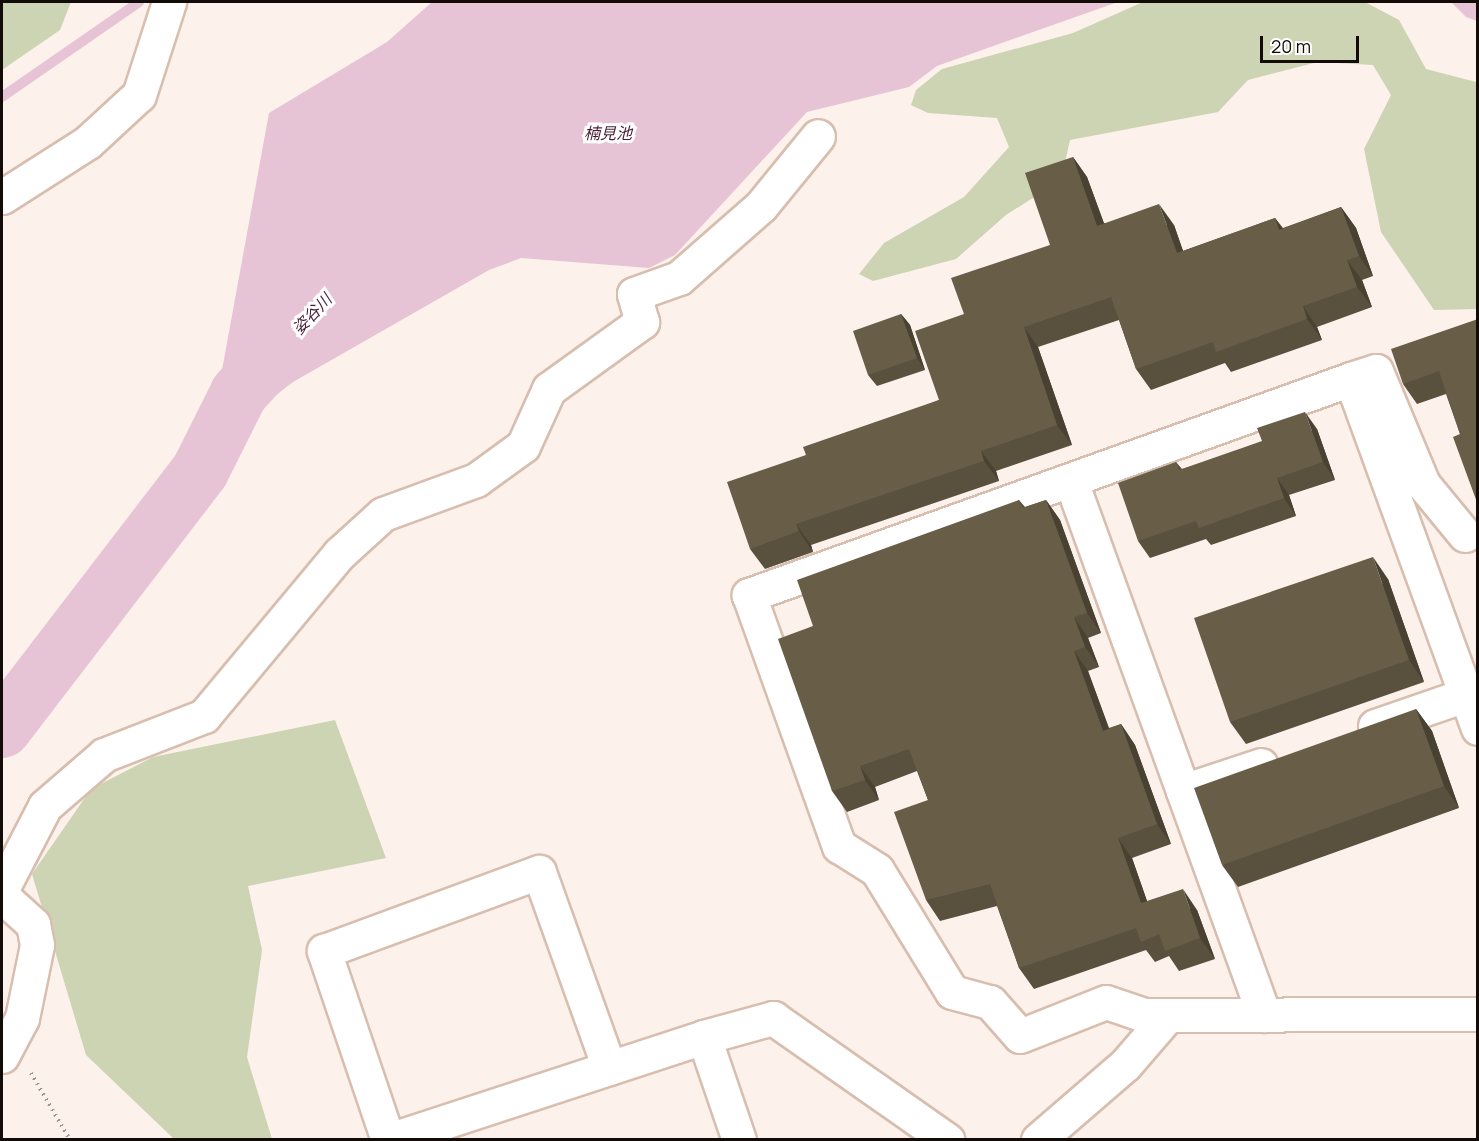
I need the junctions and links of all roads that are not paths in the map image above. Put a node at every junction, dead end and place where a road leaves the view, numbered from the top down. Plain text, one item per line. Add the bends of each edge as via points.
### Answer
1 (169, 2) edge
2 (818, 136) dead end
3 (2, 196) edge
4 (1351, 379) junction
5 (1071, 481) junction
6 (1465, 535) dead end
7 (1465, 695) junction
8 (1478, 728) edge
9 (1341, 737) edge
10 (1296, 753) edge
11 (1183, 791) junction
12 (2, 889) edge
13 (2, 896) edge
14 (1478, 1014) edge
15 (1263, 1015) junction
16 (1156, 1016) junction
17 (704, 1037) junction
18 (2, 1056) edge
19 (609, 1068) junction
20 (389, 1140) edge
21 (739, 1140) edge
22 (947, 1140) edge
23 (1038, 1140) edge

1 - 3 street via 139,95 88,142
2 - 12 street via 761,206 679,278 634,294 642,322 549,389 523,446 476,480 383,514 339,554 204,716 104,755 45,806
4 - 5 street
4 - 6 street via 1376,371 1423,484
4 - 7 street
5 - 11 street
5 - 16 street via 749,595 838,846 877,870 952,992 990,1002 1020,1036 1106,1002
7 - 8 street
7 - 9 street
10 - 11 street
11 - 15 street
13 - 18 street via 33,924 37,945 22,1018
14 - 15 street
15 - 16 street
16 - 23 street via 1125,1065
17 - 19 street
17 - 21 street
17 - 22 street via 773,1018
19 - 20 street
19 - 20 street via 539,872 324,951

